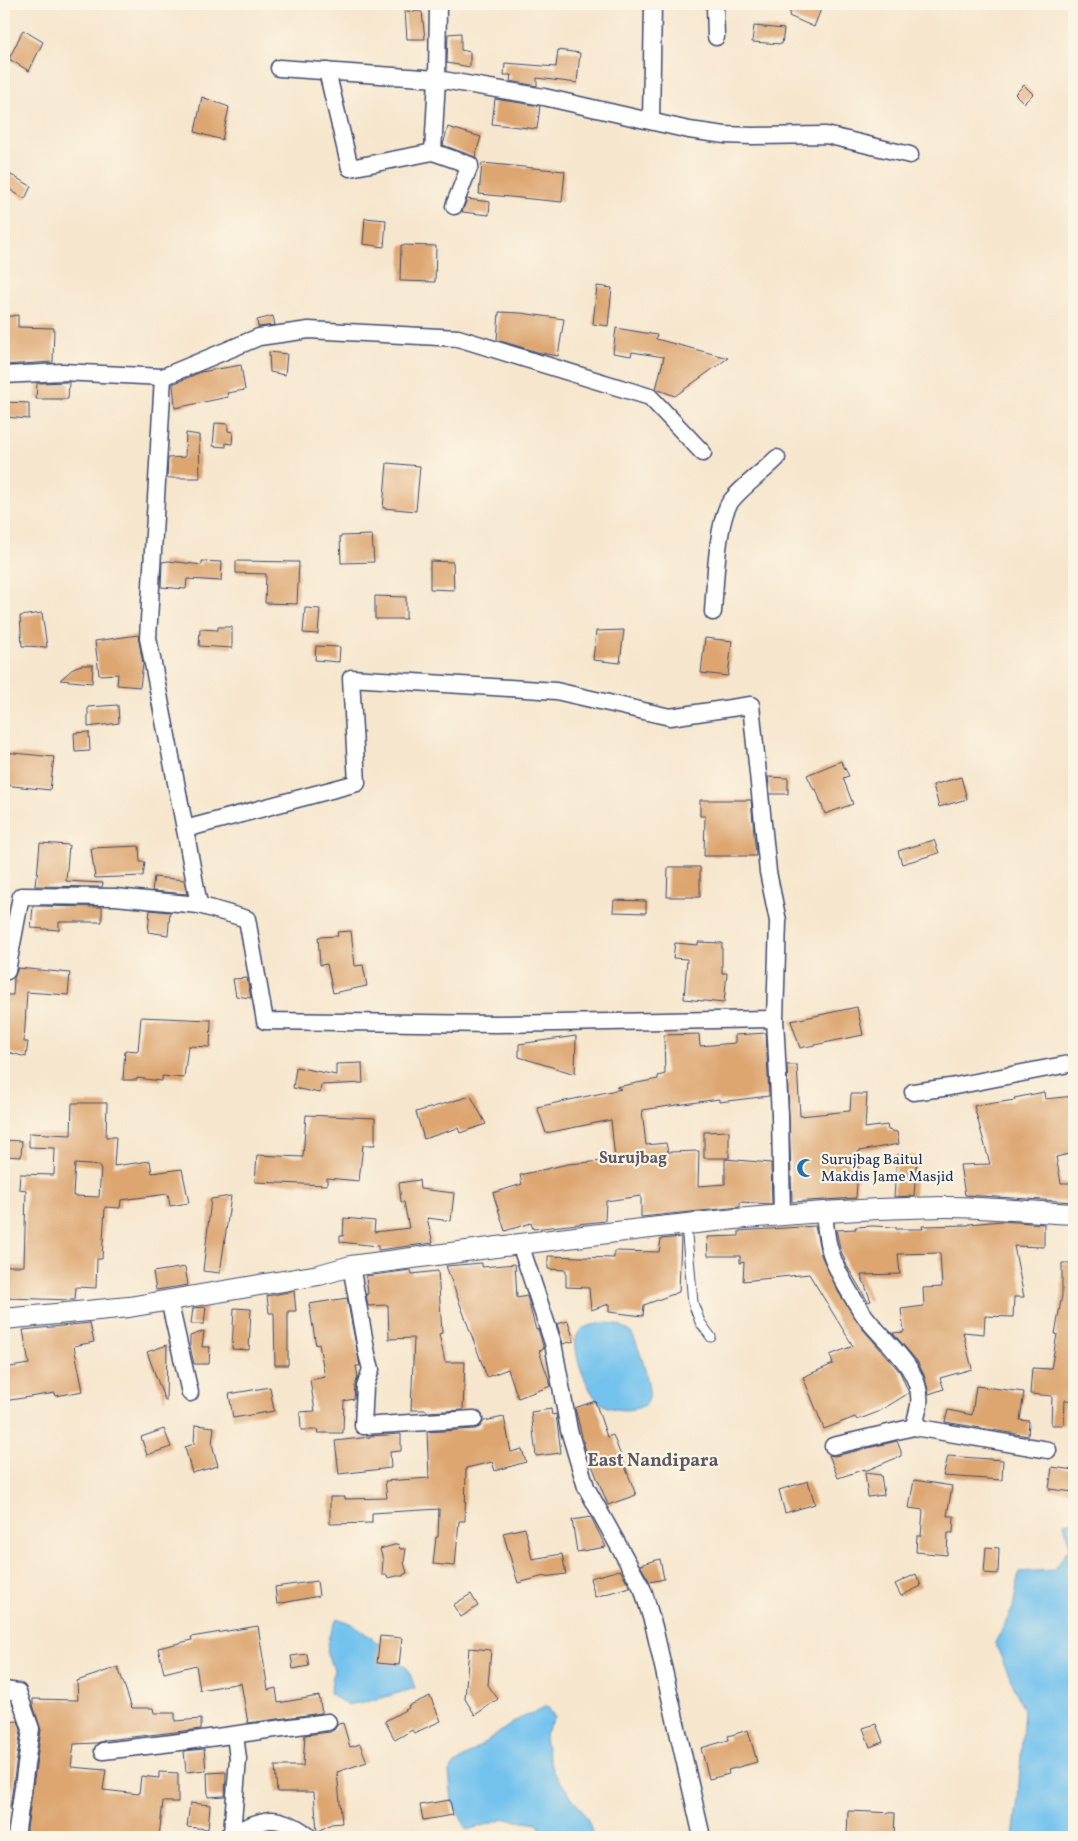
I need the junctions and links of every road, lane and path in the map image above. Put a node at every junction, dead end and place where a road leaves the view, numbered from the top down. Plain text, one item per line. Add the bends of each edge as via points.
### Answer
1 (438, 4) edge
2 (653, 4) edge
3 (716, 4) edge
4 (716, 37) dead end
5 (279, 68) dead end
6 (327, 71) junction
7 (437, 79) junction
8 (651, 121) junction
9 (433, 152) junction
10 (910, 155) dead end
11 (454, 206) dead end
12 (4, 375) edge
13 (163, 377) junction
14 (703, 453) dead end
15 (776, 458) dead end
16 (713, 612) dead end
17 (186, 829) junction
18 (199, 905) junction
19 (4, 971) edge
20 (775, 1019) junction
21 (1074, 1063) edge
22 (913, 1092) dead end
23 (824, 1213) junction
24 (1074, 1214) edge
25 (782, 1216) junction
26 (686, 1225) junction
27 (520, 1244) junction
28 (351, 1266) junction
29 (169, 1300) junction
30 (4, 1319) edge
31 (711, 1337) dead end
32 (190, 1393) dead end
33 (474, 1419) dead end
34 (914, 1427) junction
35 (833, 1446) dead end
36 (1048, 1450) dead end
37 (4, 1690) edge
38 (328, 1722) dead end
39 (236, 1735) junction
40 (103, 1751) dead end
41 (229, 1835) edge
42 (16, 1837) edge
43 (309, 1837) edge
44 (702, 1837) edge

1 - 7 street
2 - 8 street
3 - 4 street
5 - 6 street
6 - 7 street
6 - 9 street via 350,168
7 - 8 street via 544,97
7 - 9 street
8 - 10 street via 725,135 826,136
9 - 11 street via 470,165
12 - 13 street via 62,372
13 - 14 street via 259,337 309,330 458,338 650,397
13 - 17 street via 148,638
15 - 16 street via 730,502 727,509
17 - 18 street
17 - 20 street via 357,783 351,678 556,691 670,717 751,705 768,872 778,921
18 - 19 street via 115,897 21,896 7,971
18 - 20 street via 247,919 265,1021 496,1024
20 - 25 street
21 - 22 street
23 - 24 street via 947,1207
23 - 25 street
23 - 34 street via 828,1244 862,1314 895,1350 917,1384 919,1404
25 - 26 street
26 - 27 street
26 - 31 lane via 693,1303 700,1322
27 - 28 street
27 - 44 street via 553,1343 569,1430 586,1487 644,1590
28 - 29 street via 319,1275
28 - 33 street via 371,1368 365,1387 363,1426
29 - 30 street
29 - 32 street
34 - 35 street
34 - 36 street
37 - 42 street via 18,1692 31,1729
38 - 39 street
39 - 40 street
39 - 41 street via 238,1759
41 - 43 street via 271,1820 292,1825

